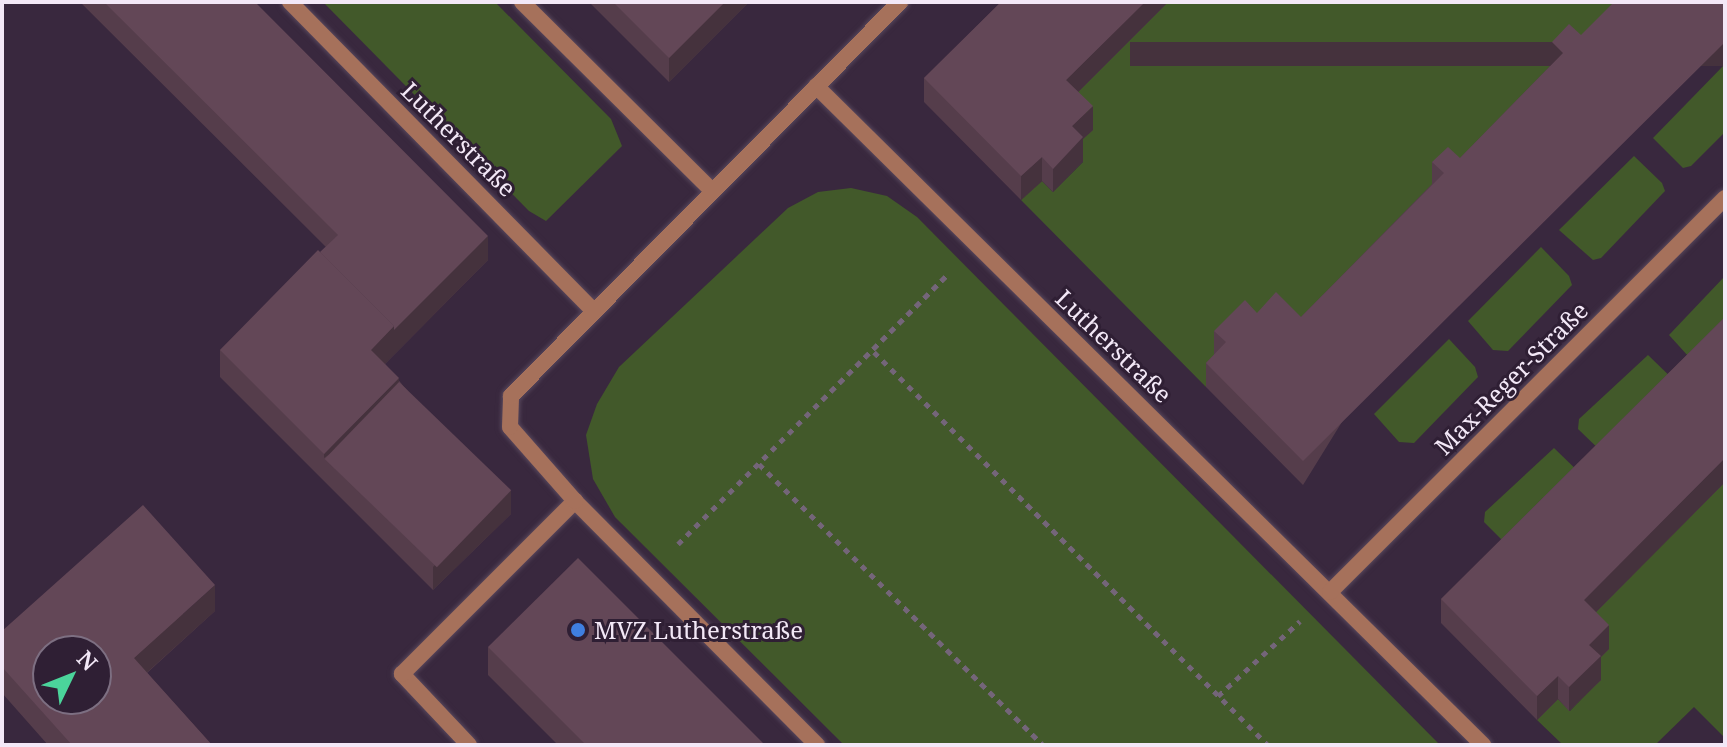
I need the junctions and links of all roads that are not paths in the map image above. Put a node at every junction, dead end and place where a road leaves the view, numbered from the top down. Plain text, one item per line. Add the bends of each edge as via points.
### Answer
1 (290, 2) edge
2 (522, 2) edge
3 (900, 2) edge
4 (816, 86) junction
5 (711, 190) junction
6 (1725, 198) edge
7 (593, 310) junction
8 (575, 501) junction
9 (1330, 592) junction
10 (469, 745) edge
11 (817, 745) edge
12 (1483, 745) edge

1 - 7 street, Lutherstraße
2 - 5 street
3 - 4 street
4 - 5 street
4 - 9 street, Lutherstraße
5 - 7 street
6 - 9 street, Max-Reger-Straße
7 - 8 street via 511,396 510,427
8 - 10 street via 402,674
8 - 11 street
9 - 12 street, Lutherstraße

